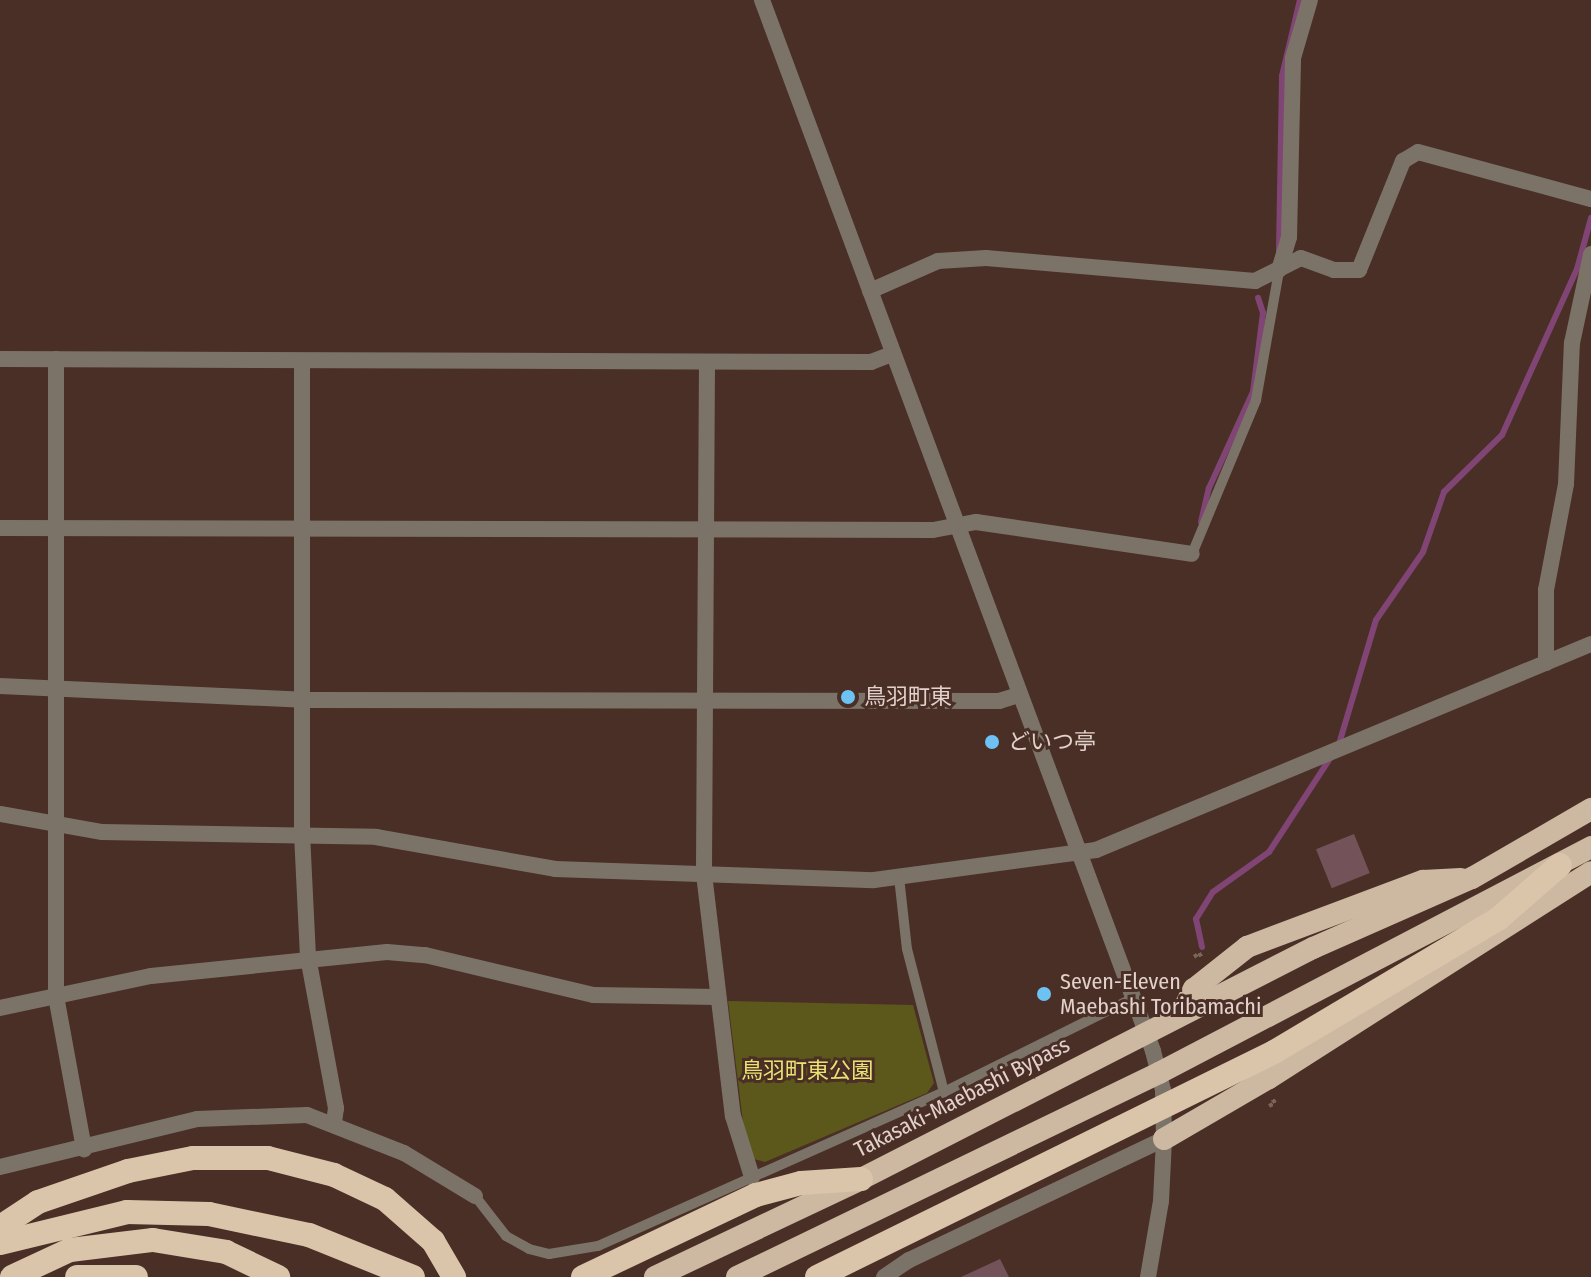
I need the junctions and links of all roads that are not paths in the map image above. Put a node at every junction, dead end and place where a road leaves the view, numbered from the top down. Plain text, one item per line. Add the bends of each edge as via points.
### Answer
1 (762, 0) edge
2 (1310, 0) edge
3 (1591, 199) edge
4 (1591, 254) edge
5 (1279, 271) junction
6 (870, 291) junction
7 (892, 354) junction
8 (0, 359) edge
9 (56, 359) junction
10 (302, 362) junction
11 (707, 362) junction
12 (956, 525) junction
13 (0, 528) edge
14 (55, 528) junction
15 (301, 529) junction
16 (705, 530) junction
17 (1192, 554) joint
18 (1591, 644) edge
19 (1546, 663) junction
20 (0, 686) edge
21 (55, 689) junction
22 (1019, 695) junction
23 (303, 700) junction
24 (704, 701) junction
25 (1591, 809) edge
26 (0, 814) edge
27 (55, 827) junction
28 (302, 834) junction
29 (1591, 847) edge
30 (1079, 853) junction
31 (1560, 865) junction
32 (1591, 872) edge
33 (704, 874) junction
34 (899, 877) junction
35 (1472, 878) junction
36 (308, 957) junction
37 (56, 996) junction
38 (717, 997) junction
39 (1133, 998) junction
40 (0, 1008) edge
41 (1181, 1014) junction
42 (1146, 1031) junction
43 (1159, 1073) junction
44 (944, 1092) junction
45 (1164, 1110) junction
46 (334, 1122) junction
47 (1164, 1139) junction
48 (84, 1149) junction
49 (0, 1167) edge
50 (752, 1177) junction
51 (861, 1179) junction
52 (475, 1196) joint
53 (0, 1227) edge
54 (0, 1243) edge
55 (12, 1277) edge
56 (77, 1277) edge
57 (136, 1277) edge
58 (278, 1277) edge
59 (413, 1277) edge
60 (454, 1277) edge
61 (583, 1277) edge
62 (655, 1277) edge
63 (737, 1277) edge
64 (817, 1277) edge
65 (886, 1277) edge
66 (1148, 1277) edge

1 - 6 street
2 - 5 street via 1293,58 1289,237
3 - 5 street via 1418,152 1403,161 1359,270 1334,270 1301,258
4 - 19 street via 1572,343 1566,484 1545,604
5 - 6 street via 1255,281 986,258 938,261
5 - 17 lane via 1256,400
6 - 7 street
7 - 11 street via 871,362
7 - 12 street
8 - 9 street
9 - 10 street
9 - 14 street
10 - 11 street
10 - 15 street
11 - 16 street
12 - 16 street via 933,530
12 - 17 street via 1034,527
12 - 22 street
13 - 14 street
14 - 15 street
14 - 21 street
15 - 16 street
15 - 23 street
16 - 24 street
18 - 19 street
19 - 30 street via 1314,762
20 - 21 street
21 - 23 street
21 - 27 street
22 - 24 street via 999,701
22 - 30 street
23 - 24 street
23 - 28 street
24 - 33 street
25 - 35 highway, Takasaki-Maebashi Bypass
26 - 27 street
27 - 28 street
27 - 37 street
28 - 33 street via 405,840 555,869
28 - 36 street
29 - 31 highway
30 - 34 street
30 - 39 street
31 - 43 highway
31 - 45 highway via 1498,919 1274,1052
32 - 47 highway
33 - 34 street
33 - 38 street
34 - 44 lane via 907,949
35 - 41 highway, Takasaki-Maebashi Bypass
35 - 41 highway via 1423,881 1247,947 1194,989
36 - 37 street via 151,976
36 - 38 street via 417,954 593,995
36 - 46 street via 336,1108
37 - 40 street
37 - 48 street
38 - 50 street via 733,1116
39 - 42 street
39 - 44 lane
41 - 42 highway, Takasaki-Maebashi Bypass
42 - 43 street
42 - 51 highway, Takasaki-Maebashi Bypass
43 - 45 street
43 - 63 highway
44 - 50 lane
45 - 47 street
45 - 64 highway
46 - 48 street via 307,1115 228,1115
46 - 52 street via 433,1167
47 - 65 street via 909,1260
47 - 66 street via 1161,1201
48 - 49 street
50 - 52 lane via 598,1246 549,1254 518,1245
51 - 61 highway via 801,1183 756,1195
51 - 62 highway, Takasaki-Maebashi Bypass
53 - 60 highway via 38,1202 101,1179 160,1163 231,1156 300,1164 355,1183 404,1212 433,1241
54 - 59 highway via 127,1212 209,1214 309,1235
55 - 58 highway via 70,1250 153,1240 226,1252
56 - 57 highway

